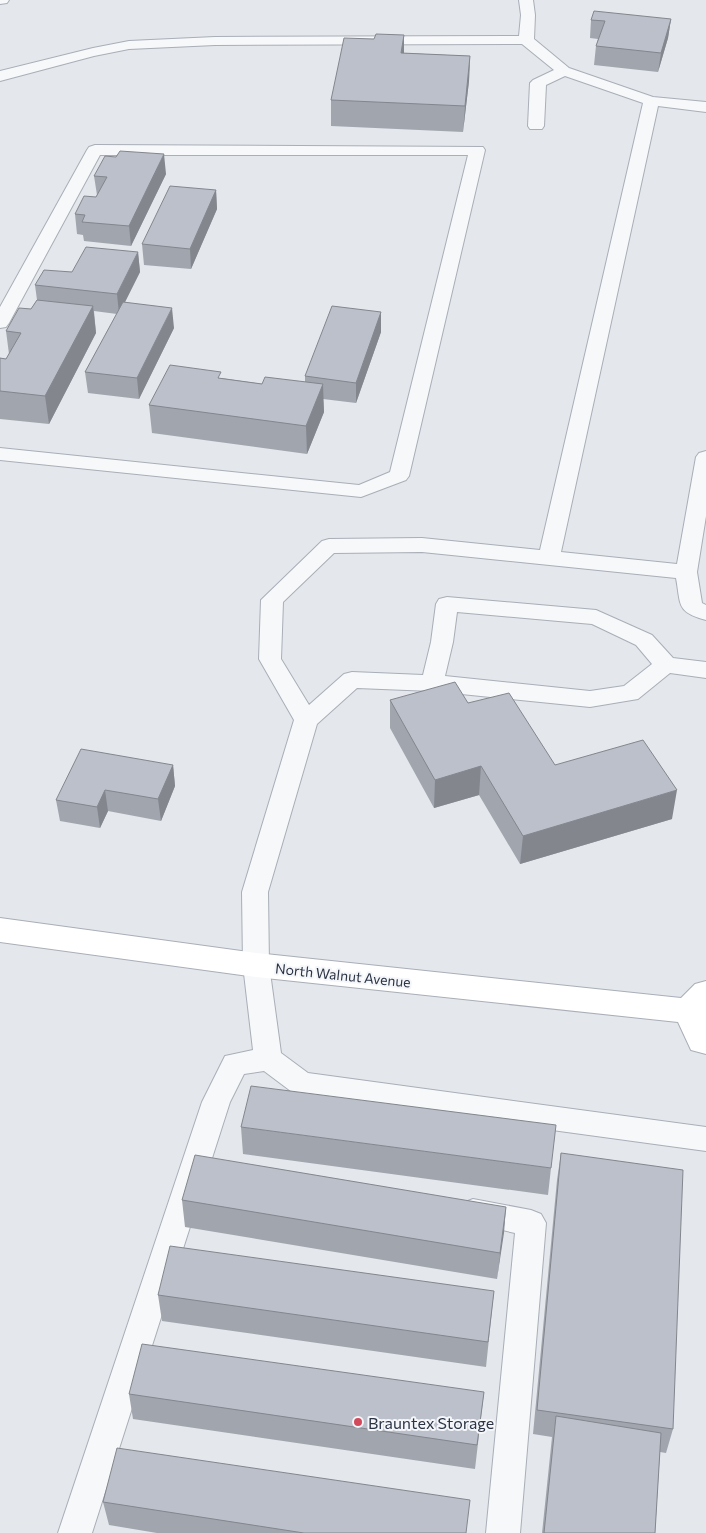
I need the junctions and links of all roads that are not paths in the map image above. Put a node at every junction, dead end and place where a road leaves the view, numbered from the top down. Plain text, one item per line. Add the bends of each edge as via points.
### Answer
1 (526, 0) edge
2 (526, 40) junction
3 (564, 71) junction
4 (0, 76) edge
5 (651, 101) junction
6 (706, 107) edge
7 (536, 126) dead end
8 (0, 322) edge
9 (0, 454) edge
10 (706, 458) edge
11 (549, 557) junction
12 (686, 572) junction
13 (706, 613) edge
14 (666, 665) junction
15 (706, 670) edge
16 (432, 683) junction
17 (306, 720) junction
18 (0, 930) edge
19 (256, 965) junction
20 (697, 1002) edge
21 (706, 1041) edge
22 (268, 1059) junction
23 (706, 1139) edge
24 (445, 1207) edge
25 (75, 1533) edge
26 (503, 1533) edge

1 - 2 lane
2 - 3 lane
2 - 4 lane via 215,41 129,45
3 - 5 lane
3 - 7 lane via 538,83
5 - 6 lane
5 - 11 lane
8 - 9 lane via 95,150 477,150 399,476 361,491
10 - 12 lane
11 - 12 lane
11 - 17 lane via 422,545 329,546 272,600 270,659
12 - 13 lane via 692,607
14 - 15 lane
14 - 16 lane via 630,692 590,699
14 - 16 lane via 644,640 596,617 447,604
16 - 17 lane via 352,680
17 - 19 lane via 255,892
18 - 19 main road, North Walnut Avenue
19 - 20 main road, North Walnut Avenue
19 - 22 lane
20 - 21 main road, North Walnut Avenue via 702,1040
22 - 23 lane via 302,1084
22 - 25 lane via 235,1064 216,1102 210,1166
24 - 26 lane via 532,1222

